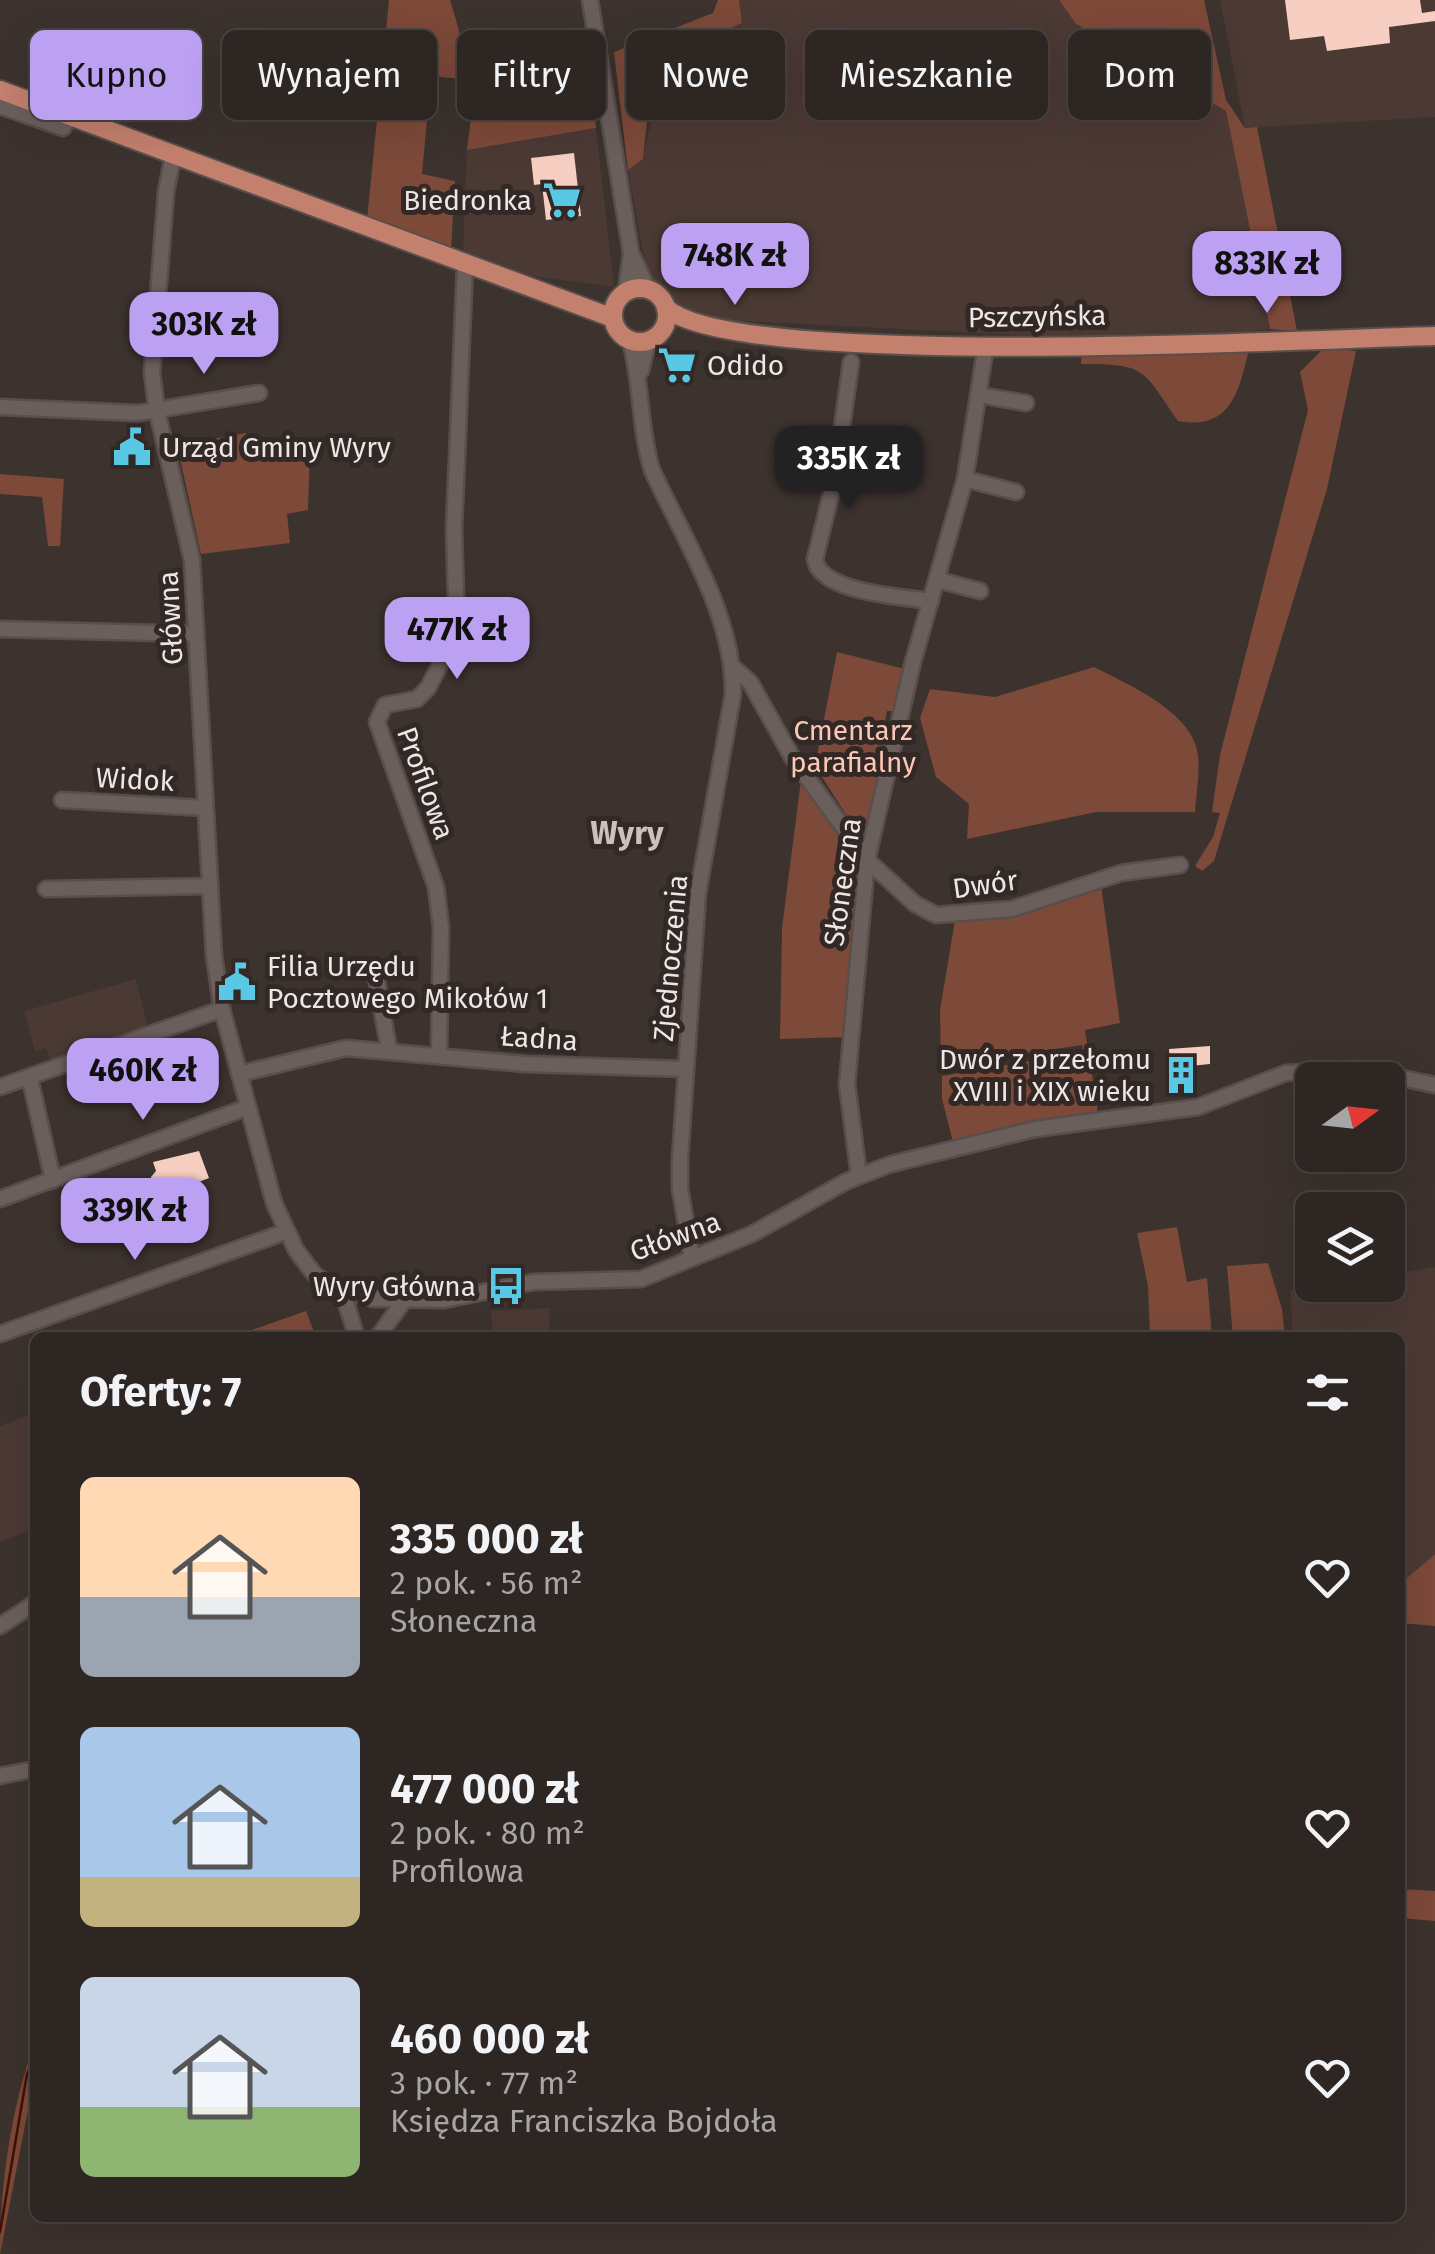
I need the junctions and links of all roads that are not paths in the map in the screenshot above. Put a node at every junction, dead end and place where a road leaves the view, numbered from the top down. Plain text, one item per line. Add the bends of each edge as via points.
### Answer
1 (590, 0) edge
2 (0, 90) edge
3 (30, 101) edge
4 (0, 106) edge
5 (30, 116) edge
6 (40, 120) edge
7 (70, 120) edge
8 (80, 120) edge
9 (173, 155) junction
10 (631, 253) junction
11 (465, 266) junction
12 (648, 289) junction
13 (623, 295) junction
14 (572, 300) junction
15 (666, 308) junction
16 (613, 318) junction
17 (702, 326) junction
18 (1435, 336) edge
19 (646, 337) junction
20 (986, 346) junction
21 (851, 362) dead end
22 (260, 392) dead end
23 (979, 395) junction
24 (1026, 404) dead end
25 (0, 406) edge
26 (157, 411) junction
27 (965, 479) junction
28 (1016, 492) dead end
29 (938, 580) junction
30 (980, 591) dead end
31 (931, 601) junction
32 (0, 628) edge
33 (196, 634) junction
34 (734, 667) junction
35 (62, 800) dead end
36 (205, 808) junction
37 (867, 860) junction
38 (1180, 865) dead end
39 (210, 886) junction
40 (46, 889) dead end
41 (375, 970) dead end
42 (222, 1009) junction
43 (389, 1050) junction
44 (438, 1056) junction
45 (686, 1069) junction
46 (239, 1074) junction
47 (30, 1079) junction
48 (1435, 1084) edge
49 (0, 1087) edge
50 (248, 1108) junction
51 (859, 1176) junction
52 (53, 1180) junction
53 (0, 1198) edge
54 (285, 1232) junction
55 (692, 1258) junction
56 (342, 1290) junction
57 (402, 1302) junction
58 (356, 1332) edge
59 (381, 1332) edge
60 (0, 1334) edge
61 (30, 1606) edge
62 (0, 1626) edge
63 (30, 1770) edge
64 (0, 1776) edge

1 - 10 street
2 - 3 main road
4 - 5 street
6 - 7 street via 63,128
8 - 9 main road
9 - 11 main road
9 - 26 street, Główna via 152,373
10 - 12 street
10 - 13 street
11 - 14 main road
11 - 44 street, Profilowa via 450,646 418,699 385,705 377,722 440,910
12 - 13 main road
12 - 15 main road
13 - 14 main road
13 - 16 main road
14 - 16 main road
15 - 17 main road, Pszczyńska
15 - 19 main road
16 - 19 main road via 618,331
17 - 19 main road, Pszczyńska
17 - 20 main road, Pszczyńska via 759,337
18 - 20 main road, Pszczyńska
19 - 34 street, Zjednoczenia via 640,416 652,470 725,628
20 - 23 street, Słoneczna
21 - 31 street via 816,570 858,588
22 - 26 street
23 - 24 street
23 - 27 street, Słoneczna
25 - 26 street
26 - 33 street, Główna via 185,518
27 - 28 street
27 - 29 street, Słoneczna
29 - 30 street
29 - 31 street, Słoneczna
31 - 37 street, Słoneczna
32 - 33 street
33 - 36 street, Główna
34 - 37 street, Dwór
34 - 45 street, Zjednoczenia via 698,893
35 - 36 street, Widok
36 - 39 street, Główna
37 - 38 street, Dwór via 936,915 1012,909 1121,873
37 - 51 street, Słoneczna via 846,1084
39 - 40 street
39 - 42 street, Główna
41 - 43 street
42 - 46 street, Główna
42 - 47 street
43 - 44 street, Ładna
43 - 46 street, Ładna via 325,1050
44 - 45 street, Ładna
45 - 55 street, Zjednoczenia via 680,1190
46 - 50 street, Główna
47 - 49 street
47 - 52 street
48 - 51 street, Główna via 1359,1069 1286,1073 1198,1107 1035,1128
50 - 52 street
50 - 54 street, Główna
51 - 55 street, Główna
52 - 53 street
54 - 56 street, Główna via 314,1274
54 - 60 street
55 - 57 street, Główna via 641,1279 534,1282
56 - 57 street, Główna
56 - 58 street
57 - 59 street
61 - 62 street
63 - 64 street

